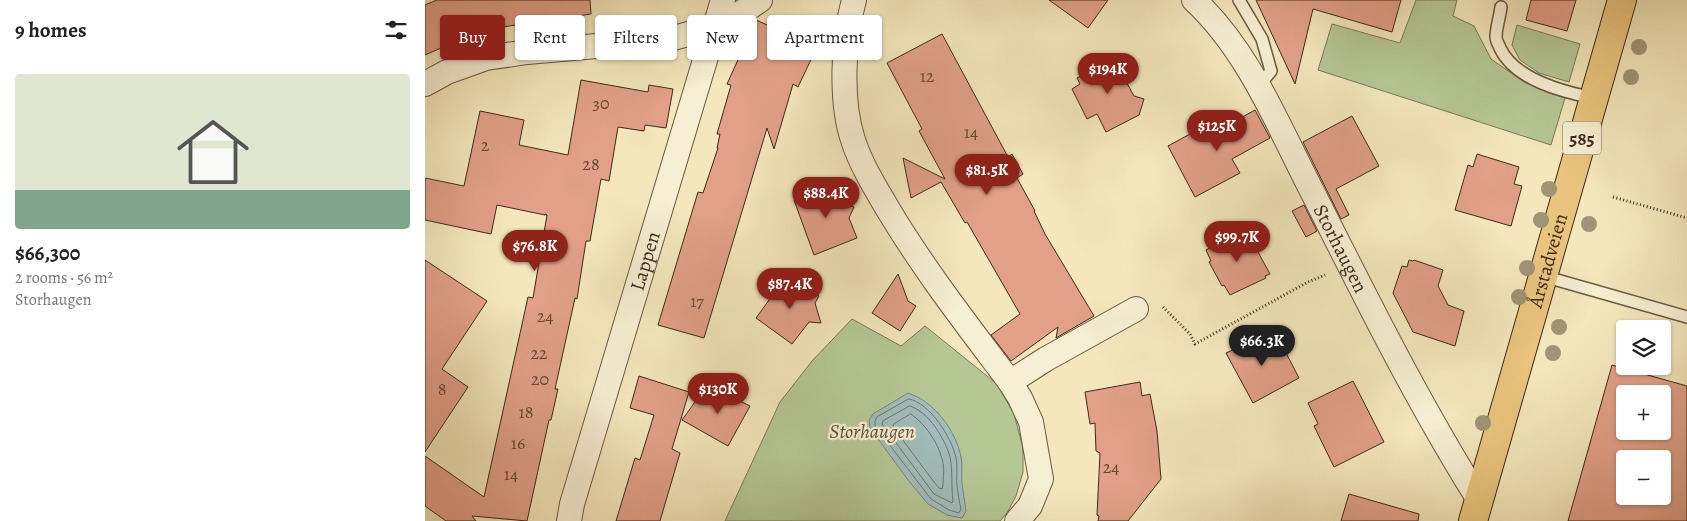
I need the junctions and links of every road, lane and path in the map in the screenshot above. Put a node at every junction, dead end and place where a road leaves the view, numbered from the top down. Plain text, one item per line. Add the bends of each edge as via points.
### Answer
1 (723, 0) edge
2 (760, 0) edge
3 (854, 0) edge
4 (1194, 0) edge
5 (1239, 0) edge
6 (1622, 0) edge
7 (1501, 6) dead end
8 (718, 15) edge
9 (737, 15) edge
10 (687, 34) edge
11 (704, 60) edge
12 (425, 84) edge
13 (1258, 86) junction
14 (1594, 98) junction
15 (1613, 197) dead end
16 (1687, 218) edge
17 (1330, 272) dead end
18 (1543, 276) junction
19 (1161, 306) dead end
20 (1136, 310) dead end
21 (1687, 317) edge
22 (1009, 382) junction
23 (1476, 512) edge
24 (569, 521) edge
25 (1017, 521) edge

1 - 8 street, Lappen
2 - 9 street
3 - 22 street via 844,73 852,138 862,165 934,282
4 - 13 street, Storhaugen via 1227,37
5 - 13 lane via 1262,39 1271,71
6 - 14 main road, Årstadveien / 585
7 - 14 lane via 1496,39 1503,55 1517,69 1568,93
10 - 12 street via 666,40 486,58
11 - 24 street, Lappen
13 - 23 street, Storhaugen via 1443,442 1476,495
14 - 18 main road, Årstadveien / 585
15 - 16 path
17 - 19 path via 1195,344 1190,334
18 - 21 lane
18 - 23 main road, Årstadveien / 585
20 - 22 street
22 - 25 street via 1031,422 1041,479 1030,506

